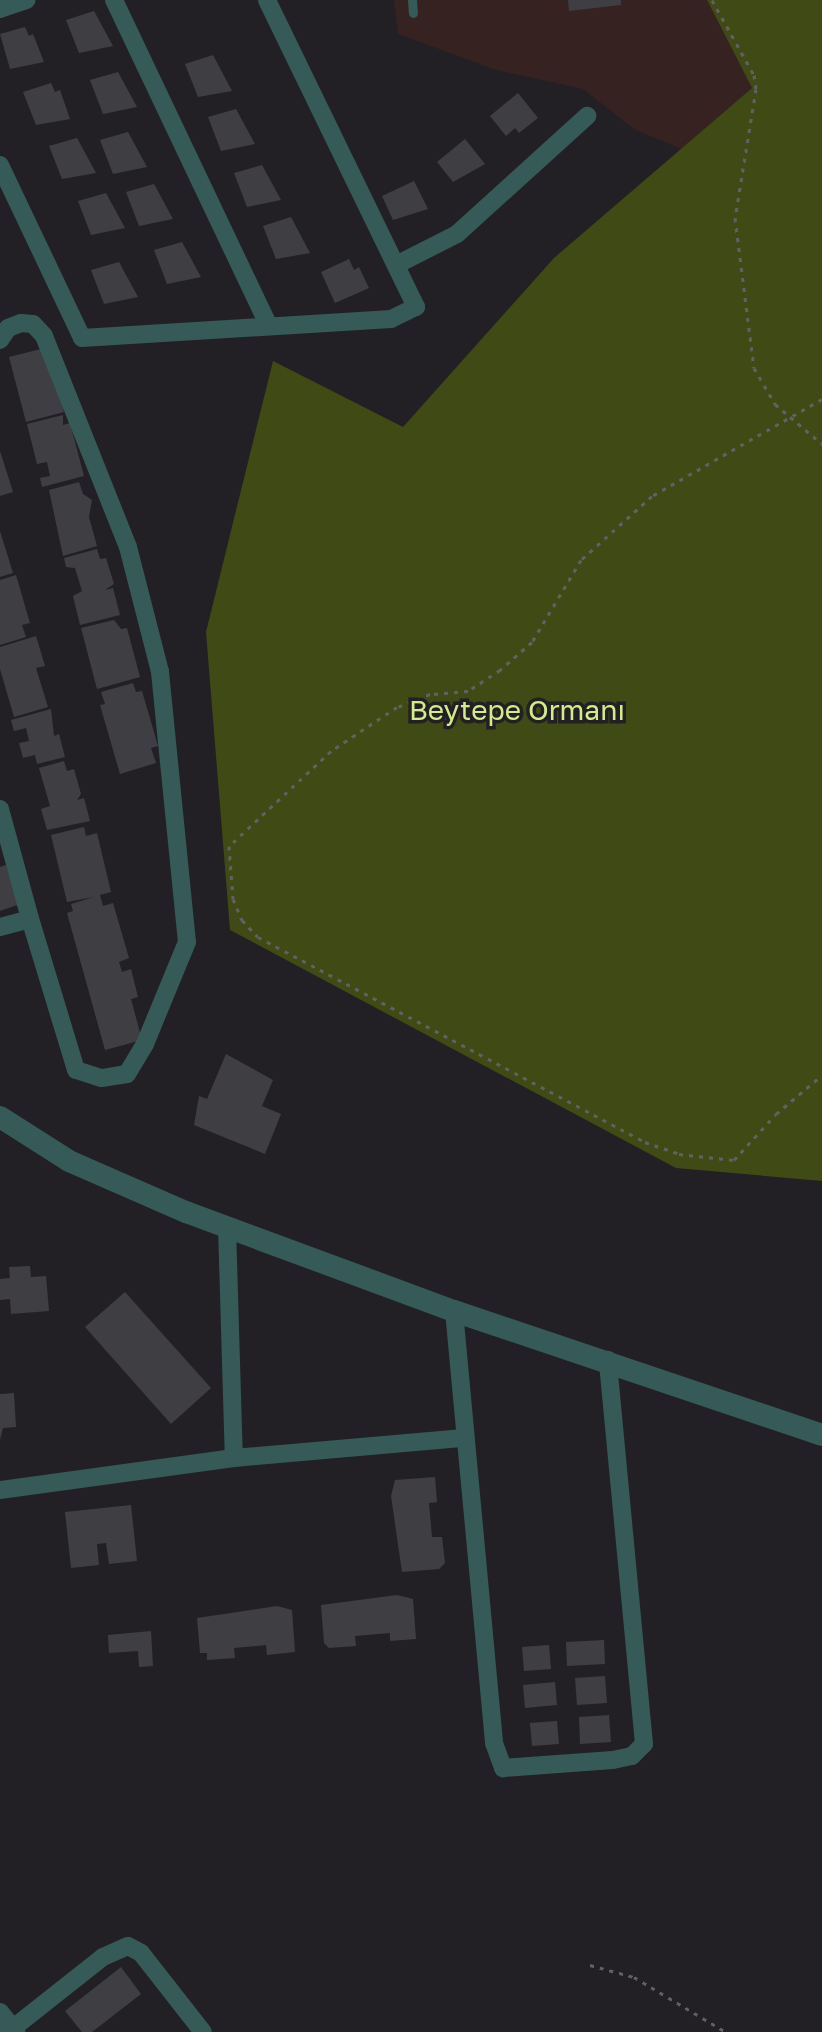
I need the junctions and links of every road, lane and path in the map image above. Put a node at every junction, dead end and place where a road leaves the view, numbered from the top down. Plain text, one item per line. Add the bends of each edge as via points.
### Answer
1 (26, 0) edge
2 (114, 0) edge
3 (267, 0) edge
4 (412, 0) edge
5 (712, 0) edge
6 (0, 9) edge
7 (413, 13) dead end
8 (587, 116) dead end
9 (0, 165) edge
10 (396, 265) junction
11 (268, 325) junction
12 (1, 338) edge
13 (822, 399) edge
14 (791, 415) junction
15 (822, 444) edge
16 (0, 809) edge
17 (30, 919) junction
18 (0, 927) edge
19 (822, 1075) edge
20 (0, 1117) edge
21 (227, 1227) junction
22 (454, 1311) junction
23 (608, 1360) junction
24 (822, 1435) edge
25 (464, 1438) junction
26 (234, 1458) junction
27 (0, 1490) edge
28 (590, 1965) dead end
29 (0, 2012) edge
30 (12, 2031) edge
31 (203, 2032) edge
32 (726, 2032) edge

1 - 6 street
2 - 11 street
3 - 10 street
4 - 7 lane
5 - 14 path via 754,75 756,89 735,218 754,368 761,386
8 - 10 street via 457,234
9 - 11 street via 82,338
10 - 11 street via 416,307 391,319
12 - 17 street via 21,323 33,324 44,336 128,547 160,672 187,942 127,1074 101,1078 76,1070
13 - 14 path
14 - 15 path
14 - 19 path via 652,496 616,527 581,560 532,642 500,670 468,691 430,694 397,707 331,751 239,833 229,846 230,869 242,920 284,955 449,1035 645,1142 679,1154 734,1160
16 - 17 street
17 - 18 street
20 - 21 street via 69,1161
21 - 22 street
21 - 26 street
22 - 23 street
22 - 25 street
23 - 24 street
23 - 25 street via 644,1744 632,1756 503,1768 497,1759
25 - 26 street
26 - 27 street
28 - 32 path via 634,1977
29 - 30 street
30 - 31 street via 103,1957 128,1946 141,1953

